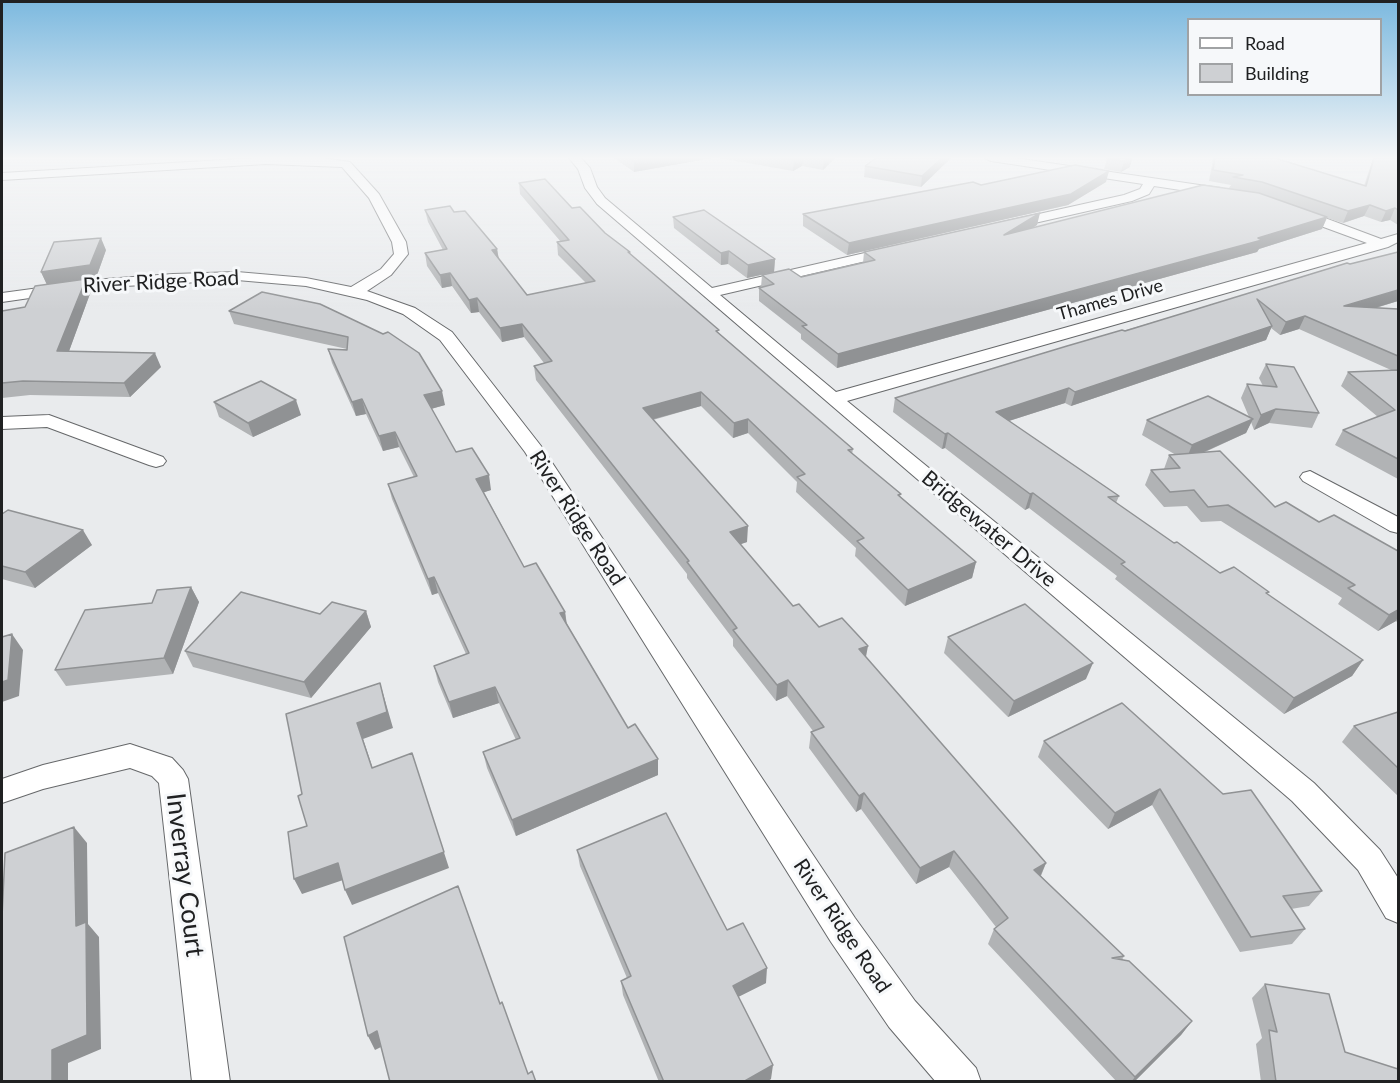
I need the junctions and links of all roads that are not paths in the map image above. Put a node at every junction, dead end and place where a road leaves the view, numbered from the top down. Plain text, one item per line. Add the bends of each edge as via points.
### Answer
1 (381, 209) edge
2 (610, 209) edge
3 (1081, 209) edge
4 (1286, 209) edge
5 (1000, 227) edge
6 (1398, 238) edge
7 (1380, 243) junction
8 (906, 248) edge
9 (1398, 249) edge
10 (354, 292) junction
11 (708, 293) junction
12 (2, 298) edge
13 (833, 399) junction
14 (2, 423) edge
15 (156, 461) dead end
16 (1310, 477) dead end
17 (1398, 526) edge
18 (2, 791) edge
19 (1398, 908) edge
20 (211, 1082) edge
21 (962, 1082) edge

1 - 10 street via 401,254 386,272
2 - 11 street, Bridgewater Drive
3 - 5 street
4 - 7 street
6 - 7 street, Thames Drive
7 - 9 street
7 - 13 street, Thames Drive
8 - 11 street
10 - 12 street, River Ridge Road via 306,282 237,276 106,283
10 - 21 street, River Ridge Road via 409,311 446,336 512,421 843,930 902,1014
11 - 13 street, Bridgewater Drive
13 - 19 street, Bridgewater Drive via 1303,792 1369,860
14 - 15 street via 48,421
16 - 17 street
18 - 20 street, Inverray Court via 130,756 162,767 173,779

